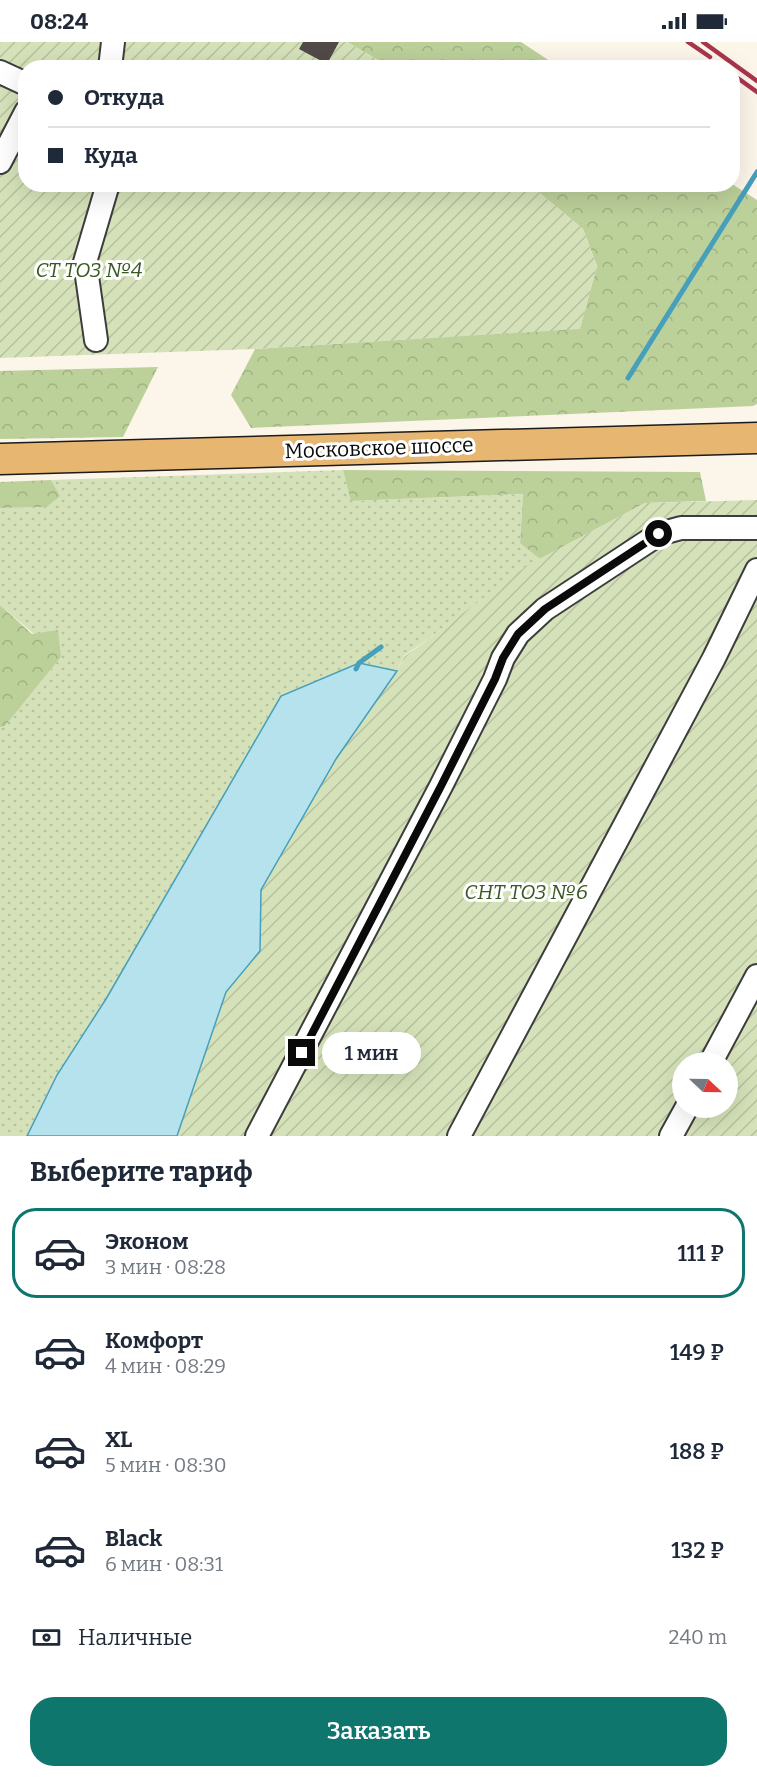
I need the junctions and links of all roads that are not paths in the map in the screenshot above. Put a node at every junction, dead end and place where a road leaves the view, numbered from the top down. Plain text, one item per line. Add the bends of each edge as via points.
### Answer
1 (113, 42) edge
2 (111, 60) edge
3 (0, 72) edge
4 (18, 80) edge
5 (18, 127) edge
6 (0, 162) edge
7 (106, 192) edge
8 (96, 340) dead end
9 (757, 438) edge
10 (0, 459) edge
11 (757, 528) edge
12 (757, 570) edge
13 (757, 976) edge
14 (716, 1052) edge
15 (681, 1118) edge
16 (257, 1136) edge
17 (459, 1136) edge
18 (671, 1136) edge

1 - 2 lane
3 - 4 lane
5 - 6 lane
7 - 8 lane via 86,262
9 - 10 main road, Московское шоссе
11 - 16 lane via 681,528 659,534 545,609 518,634
12 - 17 lane
13 - 14 lane
15 - 18 lane

